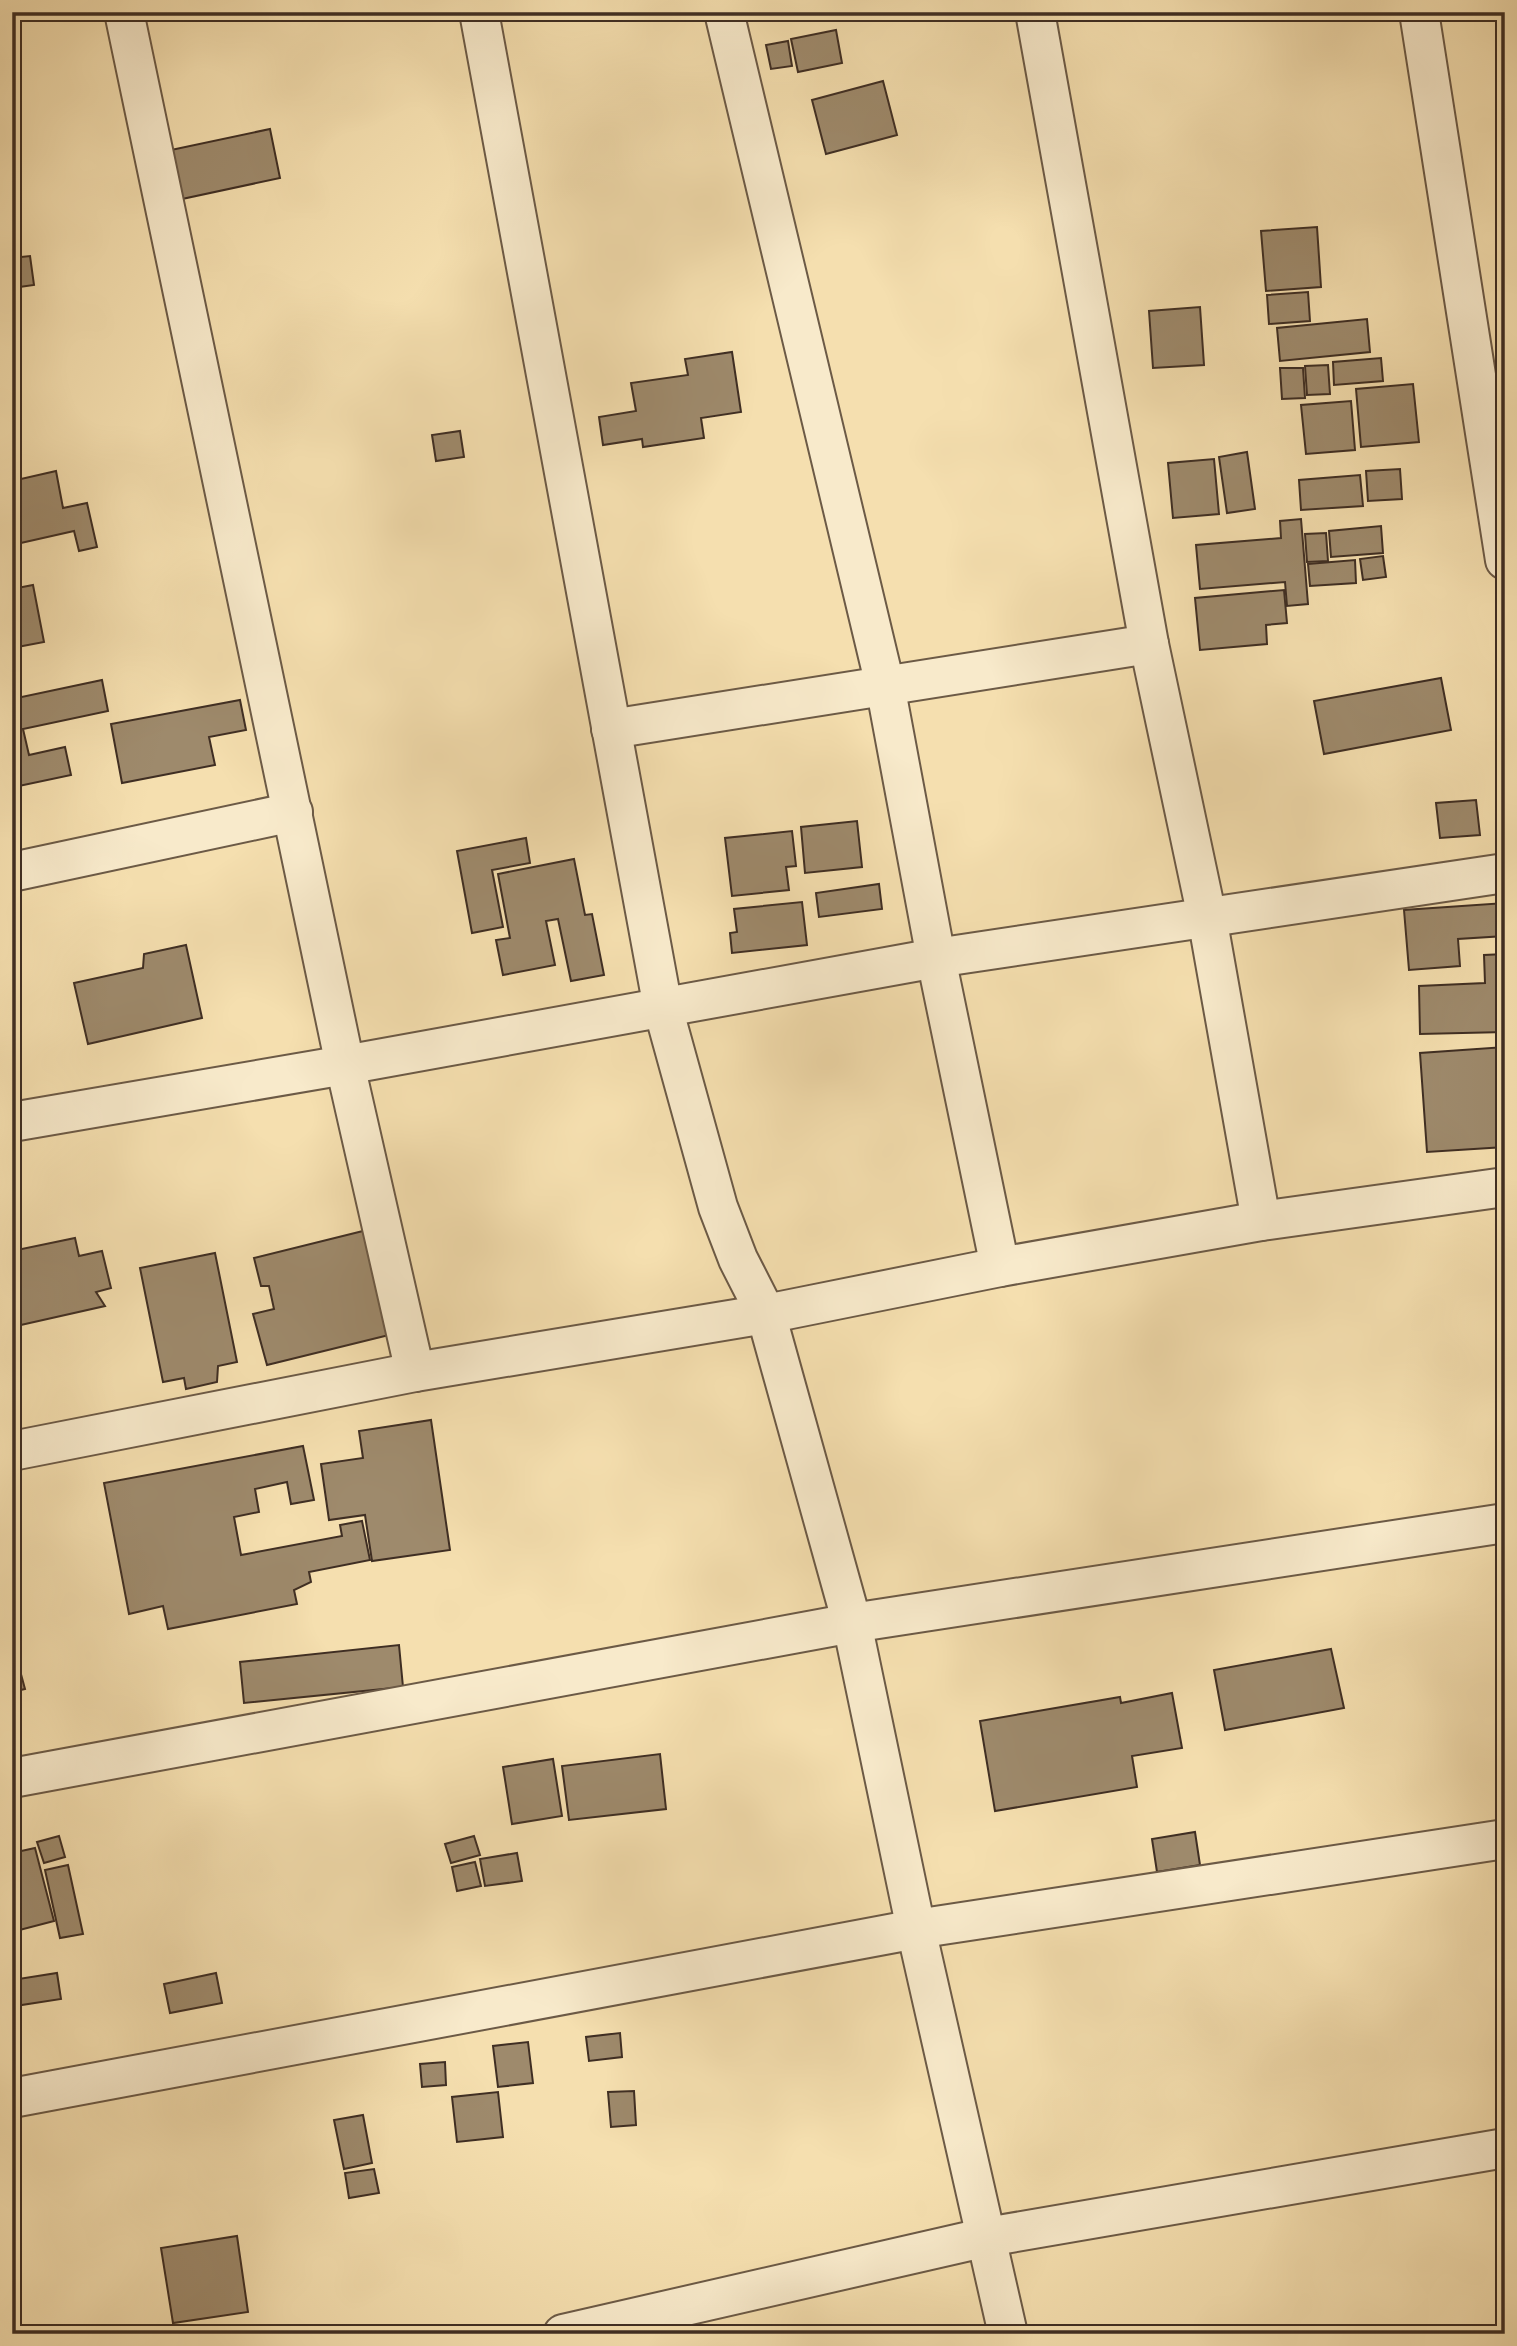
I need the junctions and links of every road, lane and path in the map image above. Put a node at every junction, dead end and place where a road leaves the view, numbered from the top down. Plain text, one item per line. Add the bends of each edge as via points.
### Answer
1 (124, 12) edge
2 (479, 12) edge
3 (724, 12) edge
4 (1035, 12) edge
5 (1419, 12) edge
6 (1505, 560) edge
7 (1149, 644) junction
8 (885, 685) junction
9 (611, 729) junction
10 (293, 812) junction
11 (12, 872) edge
12 (1505, 873) edge
13 (1207, 917) junction
14 (936, 958) junction
15 (663, 1008) junction
16 (345, 1065) junction
17 (12, 1122) edge
18 (1505, 1187) edge
19 (1261, 1221) junction
20 (1000, 1267) junction
21 (766, 1314) junction
22 (415, 1372) junction
23 (12, 1451) edge
24 (1505, 1523) edge
25 (852, 1623) junction
26 (12, 1778) edge
27 (1505, 1839) edge
28 (916, 1929) junction
29 (12, 2098) edge
30 (1505, 2148) edge
31 (987, 2237) junction
32 (564, 2334) edge
33 (1008, 2334) edge

1 - 10 street
2 - 9 street
3 - 8 street
4 - 7 street
5 - 6 street
7 - 8 street
7 - 13 street
8 - 9 street
8 - 14 street
9 - 15 street
10 - 11 street
10 - 16 street
12 - 13 street
13 - 14 street
13 - 19 street
14 - 15 street
14 - 20 street
15 - 16 street
15 - 21 street via 718,1207
16 - 17 street
16 - 22 street
18 - 19 street
19 - 20 street
20 - 21 street
21 - 22 street
21 - 25 street
22 - 23 street
24 - 25 street
25 - 26 street
25 - 28 street
27 - 28 street
28 - 29 street
28 - 31 street
30 - 31 street
31 - 32 street
31 - 33 street

